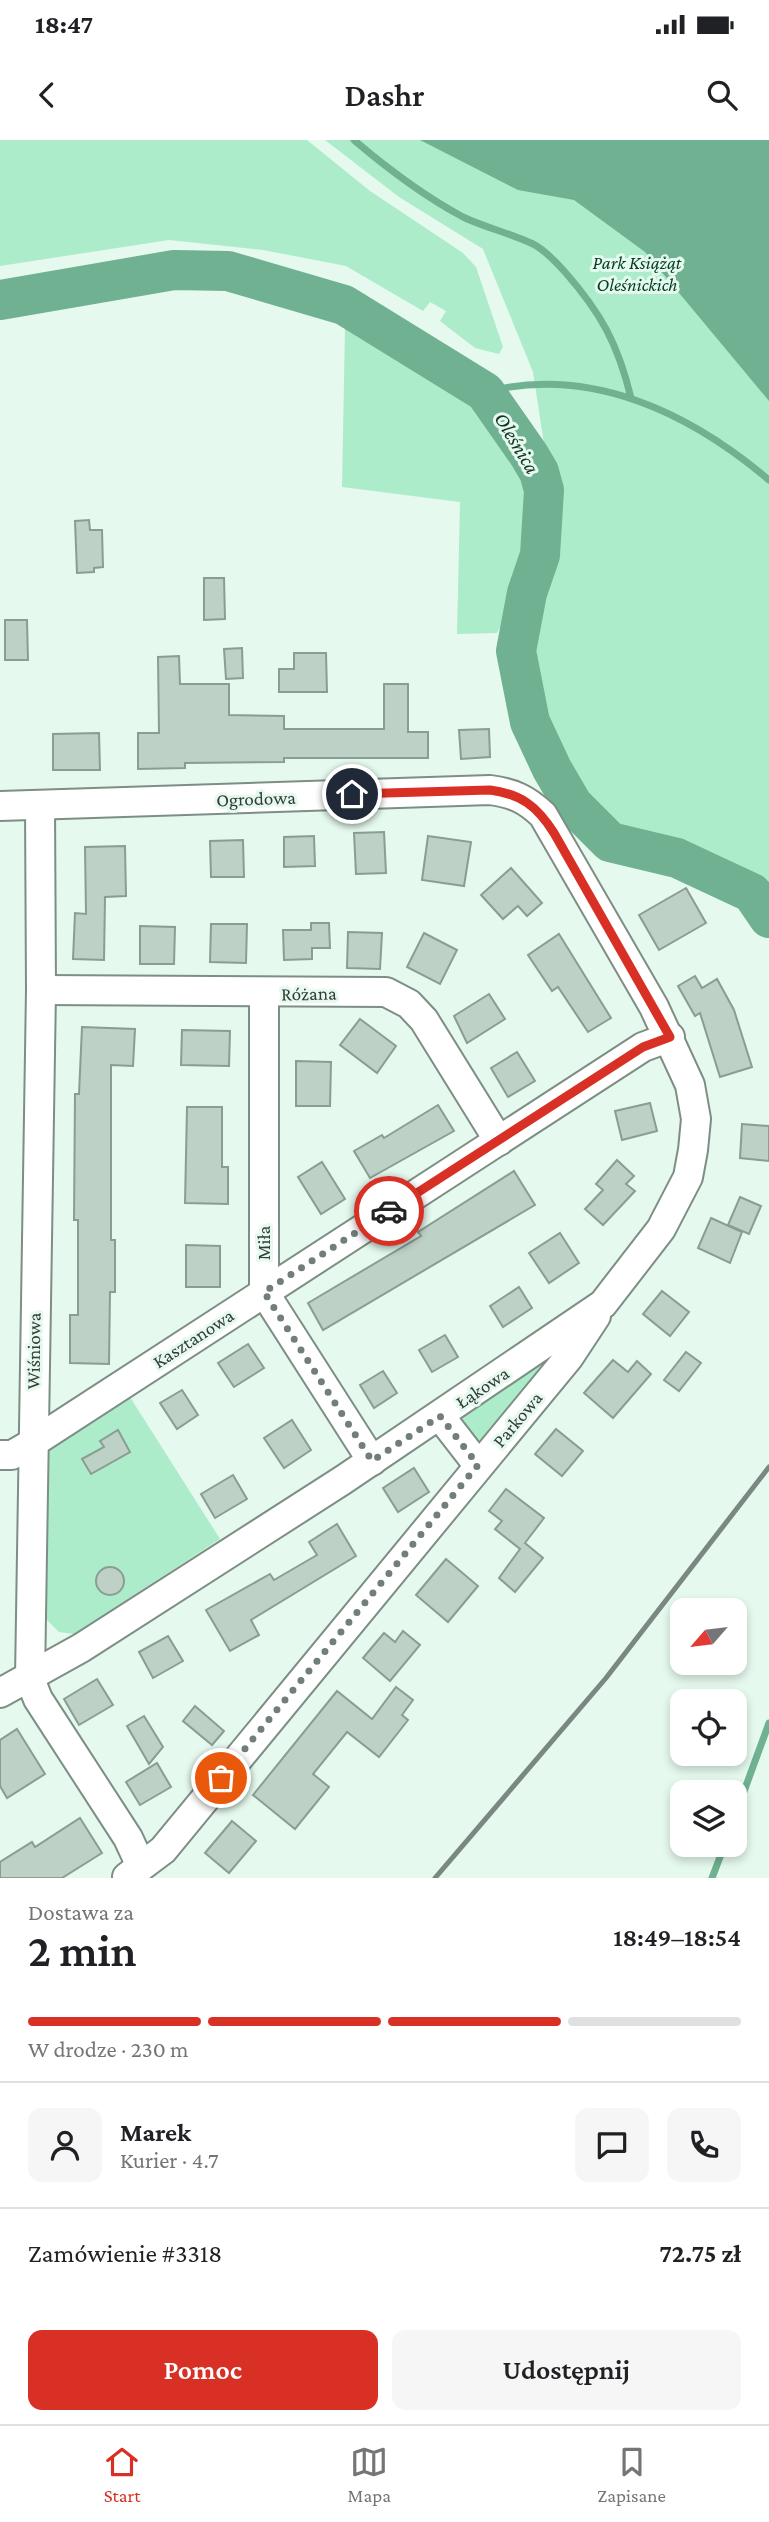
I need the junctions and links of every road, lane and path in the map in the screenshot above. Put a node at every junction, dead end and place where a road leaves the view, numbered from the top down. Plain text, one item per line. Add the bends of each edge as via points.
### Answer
1 (40, 805) junction
2 (0, 806) edge
3 (41, 990) junction
4 (264, 993) junction
5 (670, 1037) junction
6 (499, 1140) junction
7 (264, 1292) junction
8 (603, 1304) junction
9 (440, 1416) junction
10 (31, 1444) junction
11 (0, 1455) edge
12 (372, 1461) junction
13 (478, 1465) junction
14 (30, 1679) junction
15 (0, 1693) edge
16 (133, 1872) edge

1 - 2 street, Ogrodowa
1 - 3 street, Wiśniowa
1 - 5 street, Ogrodowa via 490,790 511,793 543,815
3 - 4 street, Różana
3 - 10 street, Wiśniowa
4 - 6 street, Różana via 386,992 409,1004 424,1020
4 - 7 street, Miła
5 - 6 street, Kasztanowa via 643,1047
5 - 8 street, Łąkowa via 690,1085 696,1119 688,1177 661,1229
6 - 7 street, Kasztanowa
7 - 10 street, Kasztanowa
7 - 12 street
8 - 9 street, Łąkowa
8 - 13 street, Parkowa via 569,1357
9 - 12 street, Łąkowa
9 - 13 street
10 - 11 street, Kasztanowa via 12,1455
10 - 14 street, Wiśniowa
12 - 14 street, Łąkowa
13 - 16 street, Parkowa via 163,1850
14 - 15 street, Łąkowa
14 - 16 street, Wiśniowa via 38,1699 128,1838

